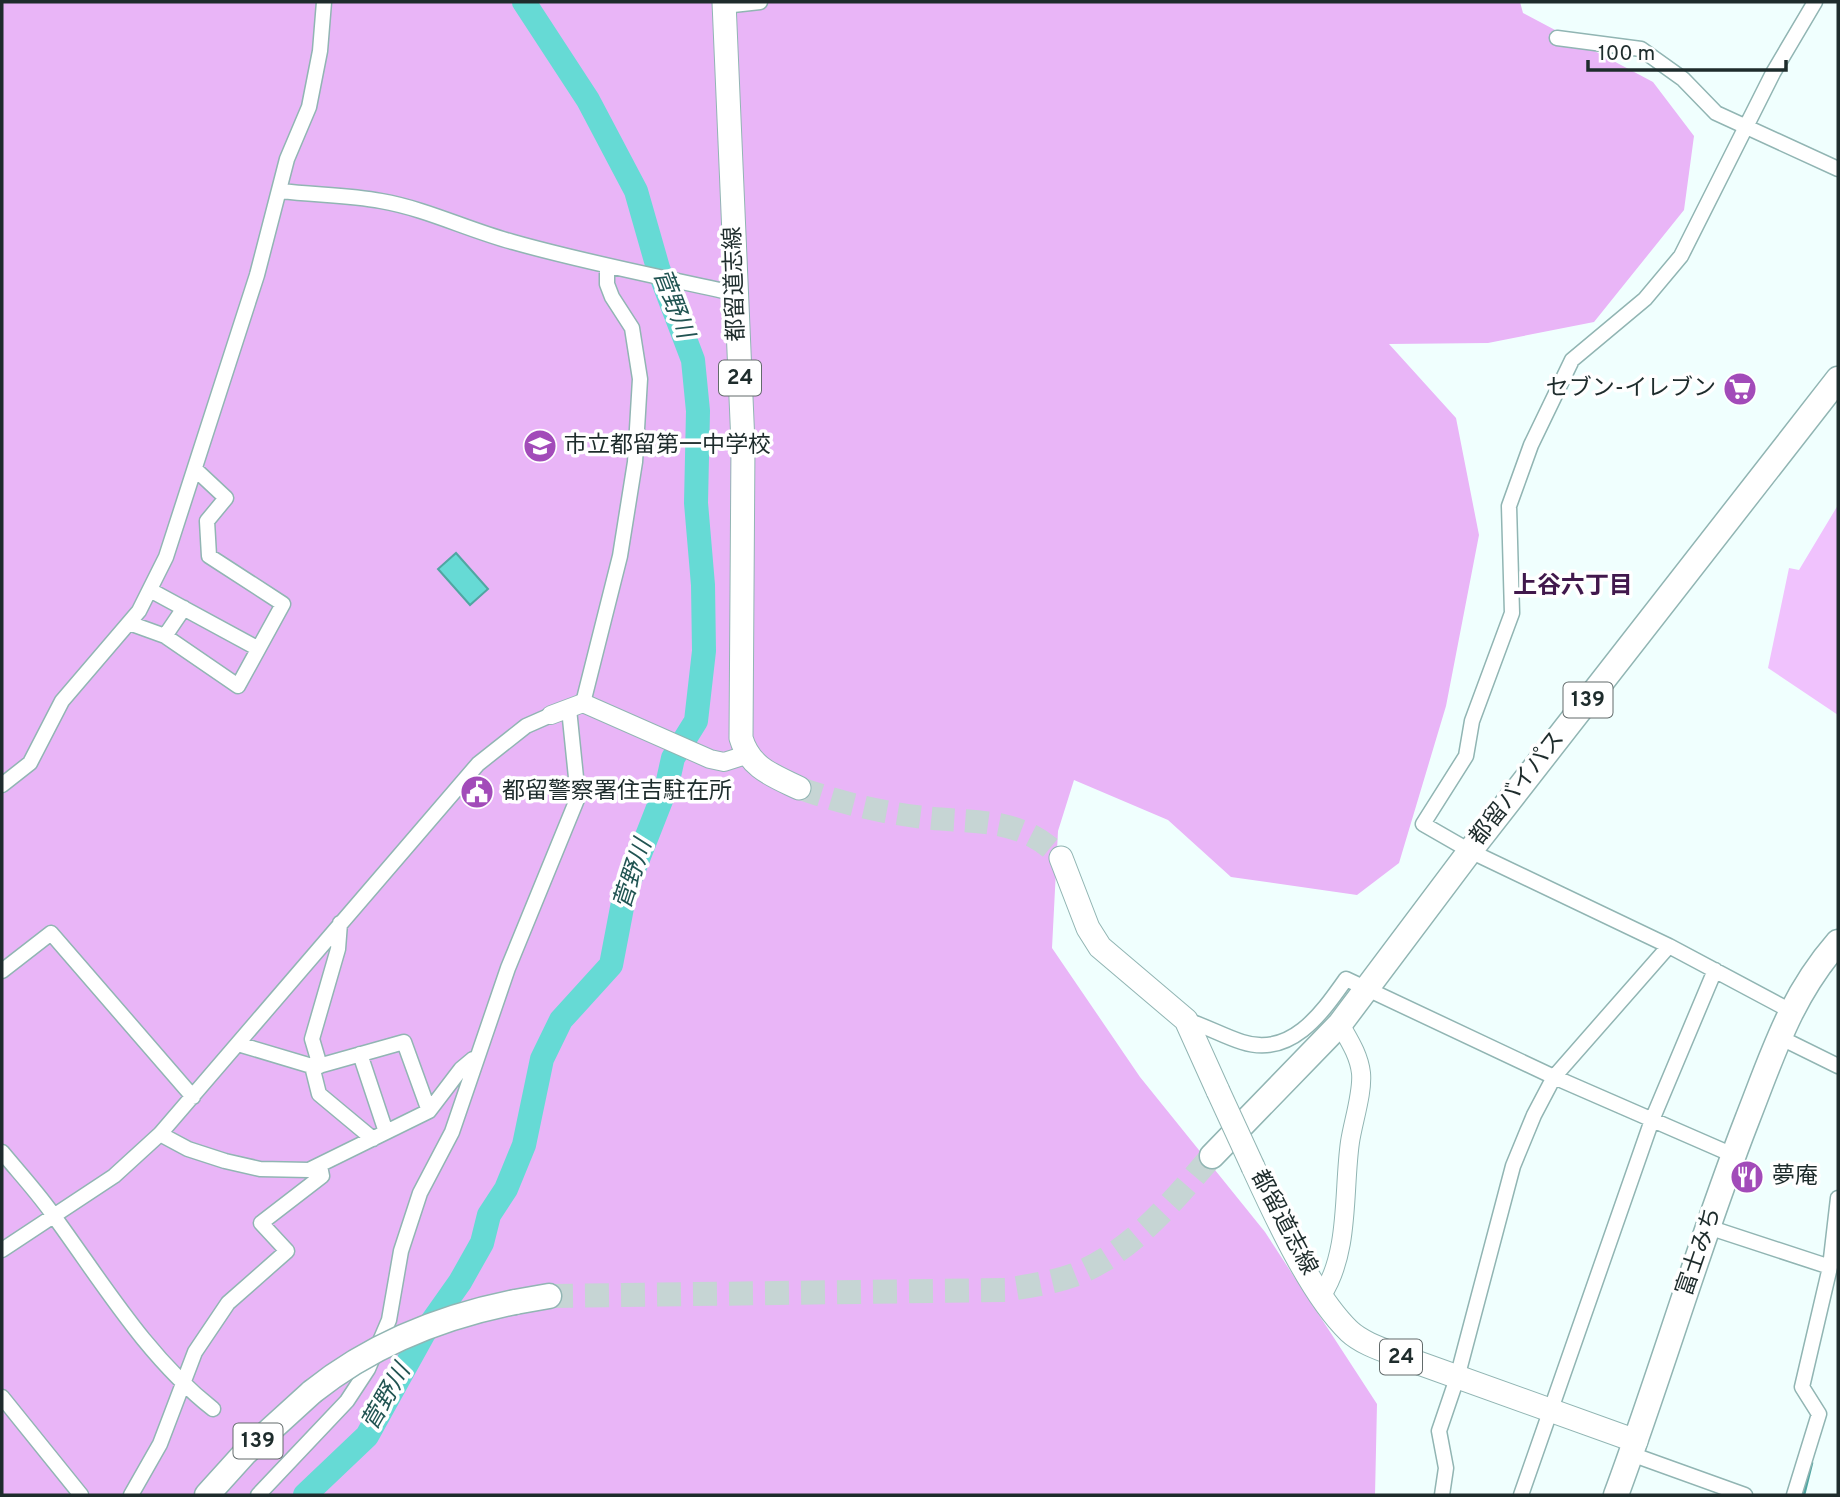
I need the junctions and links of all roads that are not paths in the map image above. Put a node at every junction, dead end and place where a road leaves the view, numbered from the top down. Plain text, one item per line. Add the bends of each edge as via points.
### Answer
1 (324, 2) edge
2 (760, 2) edge
3 (1815, 2) edge
4 (724, 4) edge
5 (1557, 38) dead end
6 (1745, 128) junction
7 (1838, 169) edge
8 (281, 191) junction
9 (607, 267) junction
10 (737, 294) junction
11 (1838, 379) edge
12 (195, 469) junction
13 (150, 590) junction
14 (184, 608) junction
15 (129, 623) junction
16 (165, 636) junction
17 (257, 648) junction
18 (576, 706) junction
19 (551, 715) joint
20 (746, 755) junction
21 (2, 785) edge
22 (799, 788) tunnel mouth
23 (1470, 851) junction
24 (1060, 858) tunnel mouth
25 (340, 923) junction
26 (1838, 943) edge
27 (1669, 946) junction
28 (1715, 970) junction
29 (2, 971) edge
30 (1369, 988) junction
31 (1789, 1010) junction
32 (1186, 1020) junction
33 (1340, 1024) junction
34 (1779, 1037) junction
35 (238, 1044) junction
36 (360, 1054) junction
37 (474, 1059) junction
38 (316, 1066) junction
39 (1838, 1066) edge
40 (1554, 1077) junction
41 (193, 1097) junction
42 (429, 1111) junction
43 (1652, 1120) junction
44 (160, 1134) junction
45 (379, 1136) junction
46 (2, 1152) edge
47 (1733, 1155) junction
48 (1212, 1156) tunnel mouth
49 (320, 1166) junction
50 (1838, 1198) edge
51 (54, 1216) junction
52 (1708, 1227) junction
53 (2, 1250) edge
54 (1830, 1267) junction
55 (1322, 1295) junction
56 (549, 1296) tunnel mouth
57 (1457, 1378) junction
58 (182, 1384) junction
59 (2, 1397) edge
60 (213, 1409) dead end
61 (1550, 1411) junction
62 (1634, 1448) junction
63 (81, 1495) edge
64 (131, 1495) edge
65 (207, 1495) edge
66 (258, 1495) edge
67 (1442, 1495) edge
68 (1521, 1495) edge
69 (1616, 1495) edge
70 (1745, 1495) edge
71 (1794, 1495) edge

1 - 8 street via 316,78 287,159
2 - 4 street
3 - 6 street
4 - 10 main road, 都留道志線 / 24
5 - 6 street via 1641,49 1683,79 1716,113
6 - 7 street
6 - 23 street via 1681,256 1645,299 1572,360 1531,445 1509,506 1512,613 1472,721 1466,755 1423,824
8 - 9 street via 379,200 421,209 486,235
8 - 12 street
9 - 10 street
9 - 18 street via 612,297 632,328 640,379 635,462 620,556
10 - 20 main road, 都留道志線 / 24 via 743,444 741,738
11 - 23 highway, 都留バイパス / 139
12 - 13 street
12 - 17 street via 226,498 207,521 209,556 283,604
13 - 14 street
13 - 15 street
14 - 16 street
14 - 17 street
15 - 16 street
15 - 21 street via 62,701 30,762
16 - 17 street via 238,686
18 - 19 street
18 - 20 street via 710,759 724,762
18 - 37 street via 578,797
19 - 25 street via 526,726 478,764
20 - 22 main road
23 - 27 street
23 - 30 highway, 都留バイパス / 139
24 - 32 main road, 都留道志線 / 24 via 1100,947
25 - 35 street
25 - 38 street via 338,949 313,1039
26 - 31 highway, 富士みち
27 - 28 street
27 - 40 street
28 - 31 street
28 - 43 street
29 - 41 street via 51,933
30 - 32 street via 1346,979 1321,1014 1277,1044 1243,1043
30 - 33 highway, 都留バイパス / 139
30 - 40 street
31 - 34 highway, 富士みち
32 - 55 main road, 都留道志線 / 24, bridge via 1253,1167
33 - 48 highway, 都留バイパス / 139
33 - 55 street via 1357,1054 1362,1083 1347,1160 1339,1251
34 - 39 street
34 - 47 highway, 富士みち
35 - 38 street
35 - 41 street
36 - 38 street
36 - 42 street via 404,1042
36 - 45 street
37 - 42 street
37 - 66 street via 452,1132 420,1193 401,1251 389,1320 368,1370 347,1401
38 - 45 street via 313,1083 319,1094
40 - 43 street
40 - 57 street via 1513,1166
41 - 44 street
42 - 45 street
43 - 47 street
43 - 61 street
44 - 49 street via 188,1149 260,1169
44 - 51 street via 114,1176
45 - 49 street
46 - 51 street
47 - 52 highway, 富士みち
49 - 58 street via 322,1176 261,1223 286,1251 228,1303 195,1352
50 - 54 street
51 - 53 street
51 - 58 street via 117,1306
52 - 54 street
52 - 62 highway, 富士みち
54 - 71 street via 1801,1387 1819,1414
55 - 57 main road, 都留道志線 / 24 via 1360,1339
56 - 65 highway, 139, bridge via 463,1314 391,1340 312,1392
57 - 61 main road, 都留道志線 / 24
57 - 67 street via 1439,1431 1446,1468
58 - 60 street
58 - 64 street via 160,1444
59 - 63 street
61 - 62 main road, 都留道志線 / 24
61 - 68 street
62 - 69 highway, 富士みち
62 - 70 street

